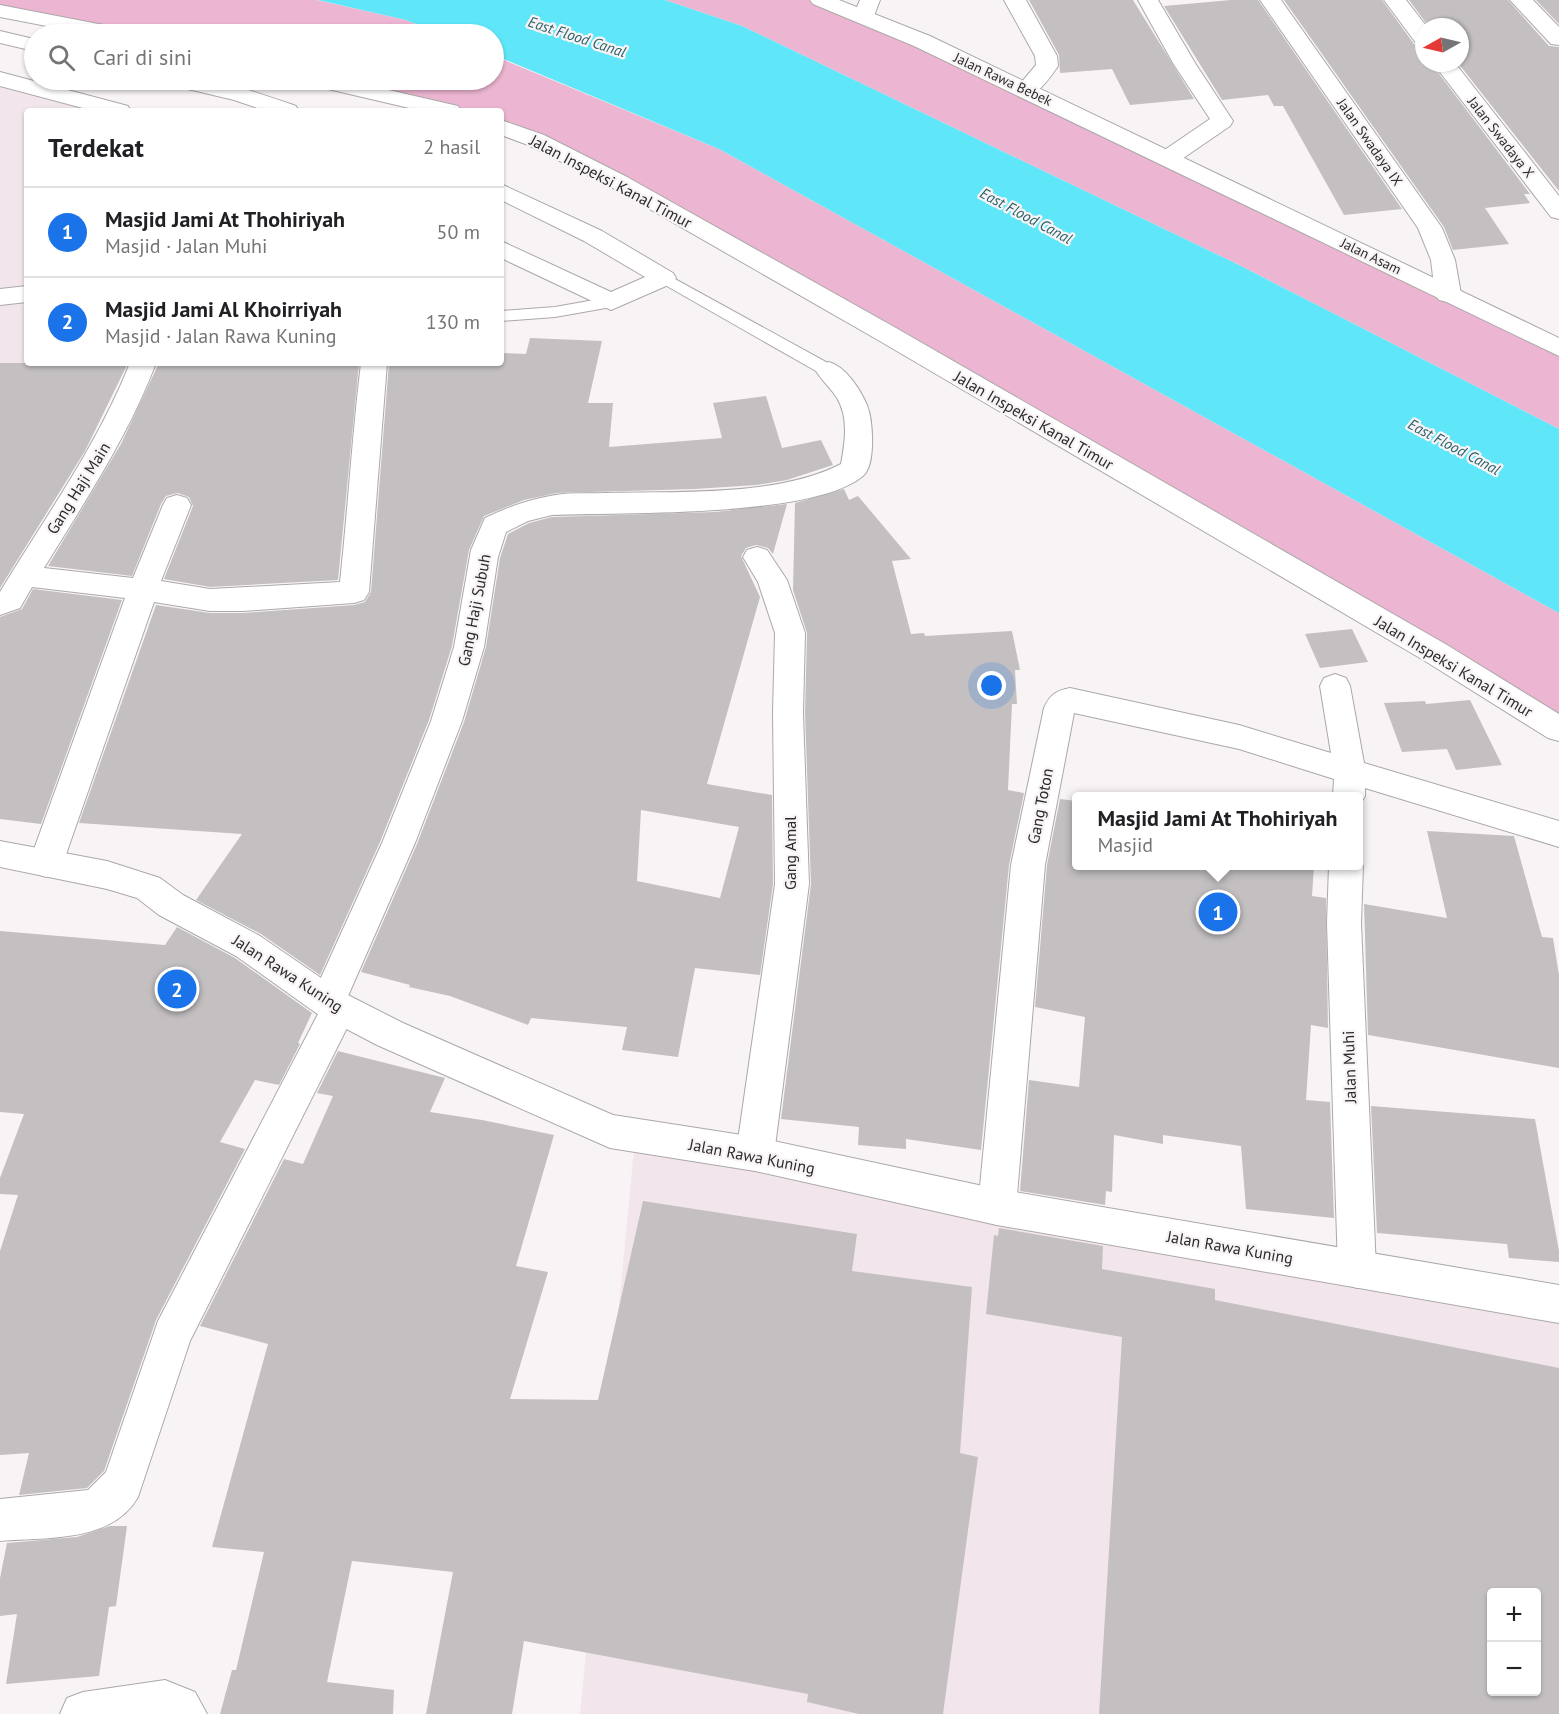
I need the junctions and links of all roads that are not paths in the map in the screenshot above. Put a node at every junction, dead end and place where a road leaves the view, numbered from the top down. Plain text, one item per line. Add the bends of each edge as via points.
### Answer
1 (820, 0) edge
2 (1015, 0) edge
3 (1148, 0) edge
4 (1270, 0) edge
5 (1395, 0) edge
6 (1521, 0) edge
7 (867, 8) edge
8 (0, 11) edge
9 (67, 24) edge
10 (1415, 26) edge
11 (0, 37) edge
12 (1559, 39) edge
13 (24, 43) edge
14 (1451, 72) edge
15 (0, 79) edge
16 (24, 85) edge
17 (41, 90) edge
18 (220, 90) edge
19 (361, 90) edge
20 (1026, 90) junction
21 (109, 108) edge
22 (279, 108) edge
23 (437, 108) edge
24 (504, 128) edge
25 (1175, 162) junction
26 (504, 192) edge
27 (1559, 212) edge
28 (504, 249) edge
29 (664, 278) junction
30 (24, 294) edge
31 (1448, 294) junction
32 (0, 297) edge
33 (611, 302) junction
34 (504, 316) edge
35 (1559, 348) edge
36 (142, 366) edge
37 (374, 366) edge
38 (829, 371) joint
39 (177, 505) dead end
40 (757, 557) dead end
41 (24, 576) junction
42 (143, 590) junction
43 (0, 604) edge
44 (1335, 686) dead end
45 (1559, 729) edge
46 (1350, 784) edge
47 (1559, 834) edge
48 (0, 854) edge
49 (46, 863) junction
50 (1346, 870) edge
51 (333, 1005) junction
52 (754, 1154) junction
53 (997, 1207) junction
54 (1357, 1269) junction
55 (1559, 1304) edge
56 (0, 1520) edge
57 (83, 1714) edge
58 (184, 1714) edge

1 - 7 street, Jalan Rawa Bebek
2 - 20 street via 1046,56 1047,66
3 - 25 street via 1222,121
4 - 31 street, Jalan Swadaya IX via 1430,228 1443,260
5 - 10 street
6 - 12 street
7 - 20 street, Jalan Rawa Bebek via 922,41
8 - 9 street
11 - 13 street
14 - 27 street, Jalan Swadaya X
15 - 16 street
17 - 21 street
18 - 22 street
19 - 23 street
20 - 25 street, Jalan Rawa Bebek
24 - 45 street, Jalan Inspeksi Kanal Timur via 619,182 887,334 1436,653
25 - 31 street, Jalan Asam
26 - 29 street via 593,236
28 - 33 street
29 - 33 street
29 - 38 lane
30 - 32 street
31 - 35 street, Jalan Asam
33 - 34 lane
36 - 41 street, Gang Haji Main via 132,395 108,440
37 - 42 street via 354,592 210,600
38 - 51 street, Gang Haji Subuh via 851,399 860,433 854,469 827,483 768,496 552,505 520,513 495,525 481,565 468,655 450,713
39 - 42 street
40 - 52 street, Gang Amal via 772,580 790,633 792,884
41 - 42 street
41 - 43 street, Gang Haji Main via 10,600
42 - 49 street
44 - 46 street
46 - 47 street
46 - 53 street, Gang Toton via 1239,737 1064,701 1059,708 1028,865
48 - 49 street, Jalan Rawa Kuning
49 - 51 street, Jalan Rawa Kuning via 107,875 147,888 248,946
50 - 54 street, Jalan Muhi via 1344,923
51 - 52 street, Jalan Rawa Kuning via 610,1131
51 - 56 street via 172,1335 115,1497 92,1511
52 - 53 street, Jalan Rawa Kuning
53 - 54 street, Jalan Rawa Kuning
54 - 55 street, Jalan Rawa Kuning
57 - 58 street via 165,1702

